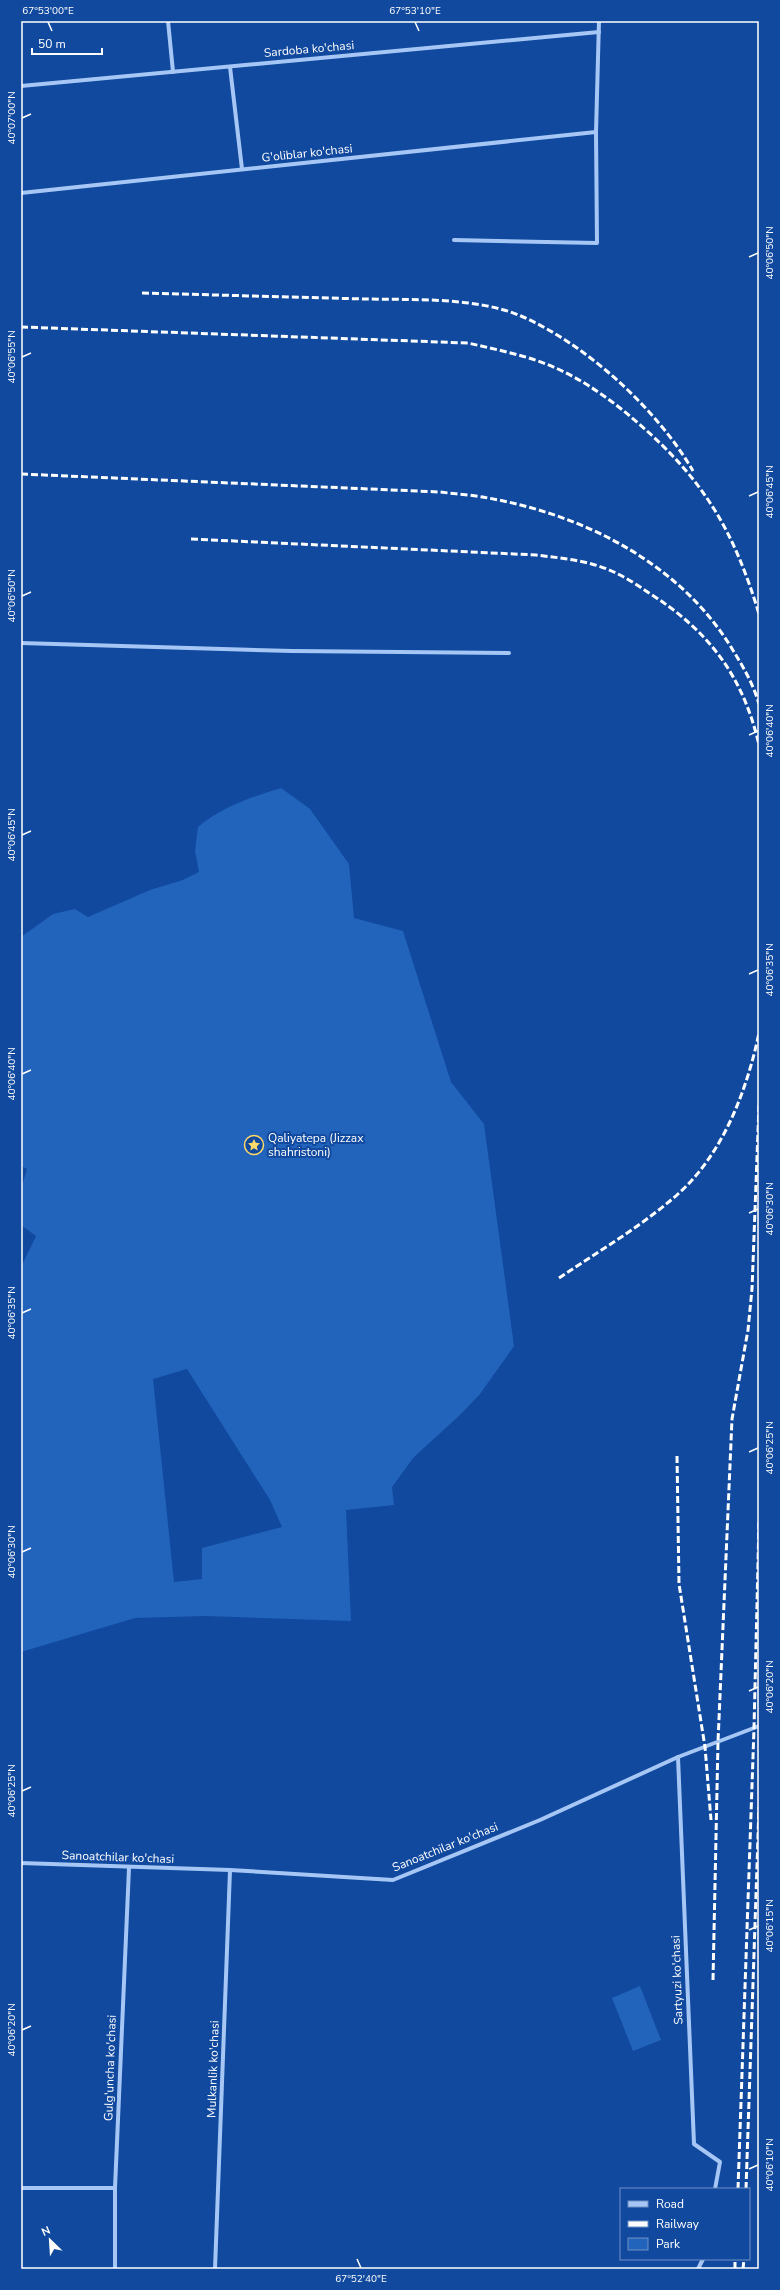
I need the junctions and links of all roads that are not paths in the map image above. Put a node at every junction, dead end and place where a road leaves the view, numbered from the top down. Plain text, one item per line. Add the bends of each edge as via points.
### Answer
1 (168, 21) edge
2 (599, 21) edge
3 (598, 32) junction
4 (230, 67) junction
5 (174, 72) junction
6 (21, 86) edge
7 (596, 132) junction
8 (242, 170) junction
9 (21, 193) edge
10 (454, 240) dead end
11 (21, 643) edge
12 (509, 653) dead end
13 (759, 1726) edge
14 (678, 1757) junction
15 (21, 1863) edge
16 (129, 1868) junction
17 (230, 1870) junction
18 (21, 2188) edge
19 (115, 2188) junction
20 (715, 2188) edge
21 (702, 2260) edge
22 (115, 2269) edge
23 (215, 2269) edge
24 (698, 2269) edge

1 - 5 street
2 - 3 street
3 - 4 street, Sardoba ko'chasi
3 - 7 street
4 - 5 street, Sardoba ko'chasi
4 - 8 street
5 - 6 street, Sardoba ko'chasi
7 - 8 street, G'oliblar ko'chasi
7 - 10 street via 598,243
8 - 9 street, G'oliblar ko'chasi
11 - 12 street via 292,651
13 - 14 street, Sanoatchilar ko'chasi
14 - 17 street, Sanoatchilar ko'chasi via 540,1820 393,1880
14 - 20 street, Sartyuzi ko'chasi via 694,2144 720,2162
15 - 16 street, Sanoatchilar ko'chasi
16 - 17 street, Sanoatchilar ko'chasi
16 - 19 street, Gulg'uncha ko'chasi
17 - 23 street, Mulkanlik ko'chasi
18 - 19 street
19 - 22 street, Gulg'uncha ko'chasi
21 - 24 street

